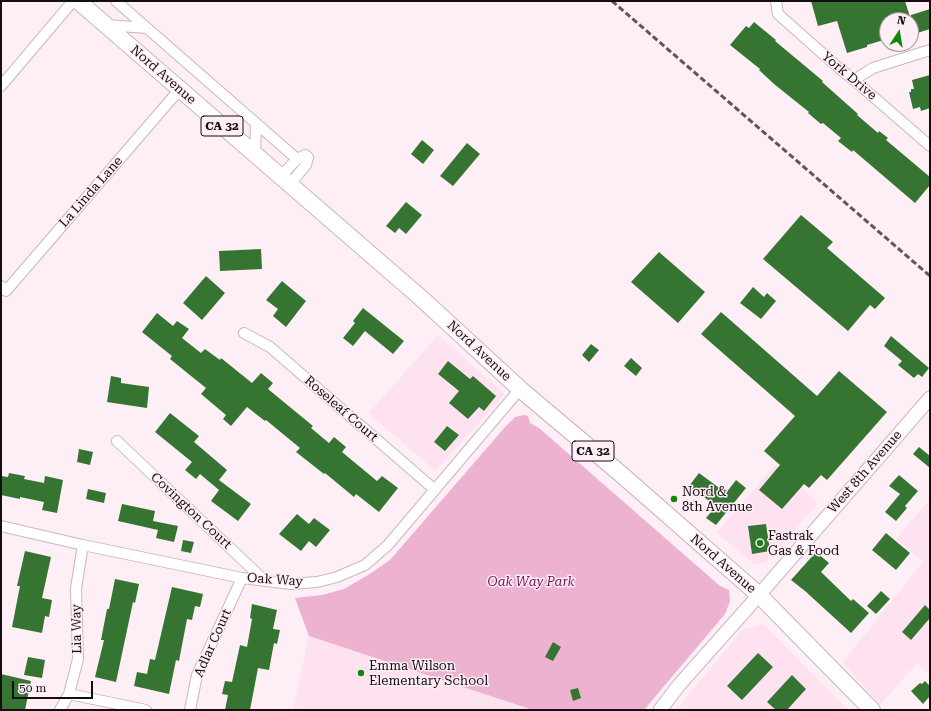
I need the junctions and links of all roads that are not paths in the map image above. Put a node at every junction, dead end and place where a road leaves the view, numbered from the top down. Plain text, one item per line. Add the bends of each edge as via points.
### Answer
1 (73, 1) edge
2 (78, 1) edge
3 (116, 1) edge
4 (776, 1) edge
5 (106, 25) junction
6 (147, 28) junction
7 (930, 50) edge
8 (854, 80) junction
9 (1, 86) edge
10 (180, 89) junction
11 (256, 123) junction
12 (930, 146) edge
13 (255, 154) junction
14 (285, 180) junction
15 (1, 286) edge
16 (244, 333) dead end
17 (520, 389) junction
18 (930, 398) edge
19 (117, 441) dead end
20 (435, 490) junction
21 (1, 526) edge
22 (83, 545) junction
23 (242, 578) junction
24 (265, 581) junction
25 (759, 595) junction
26 (69, 694) junction
27 (60, 710) edge
28 (146, 710) edge
29 (190, 710) edge
30 (660, 710) edge
31 (872, 710) edge

1 - 9 street
2 - 5 main road, Nord Avenue / CA 32
3 - 6 street, Nord Avenue
4 - 8 street, York Drive via 778,14
5 - 6 street
5 - 10 main road, Nord Avenue / CA 32
6 - 11 street, Nord Avenue
7 - 8 street via 873,68
8 - 12 street, York Drive
10 - 13 main road, Nord Avenue / CA 32
10 - 15 street, La Linda Lane via 6,290
11 - 13 street
11 - 14 street, Nord Avenue via 303,157 306,165
13 - 14 main road, Nord Avenue / CA 32
14 - 17 main road, Nord Avenue / CA 32 via 421,298
16 - 20 street, Roseleaf Court via 270,347
17 - 20 street, Oak Way
17 - 25 main road, Nord Avenue / CA 32
18 - 25 street, West 8th Avenue
19 - 24 street, Covington Court
20 - 24 street, Oak Way via 388,544 365,565 347,574 317,582 291,584
21 - 22 street, Oak Way
22 - 23 street, Oak Way
22 - 26 street, Lia Way via 76,588 78,659
23 - 24 street, Oak Way
23 - 29 street, Adlar Court via 198,675
25 - 30 street, West 8th Avenue
25 - 31 main road, Nord Avenue / CA 32
26 - 27 street, Lia Way
26 - 28 street

